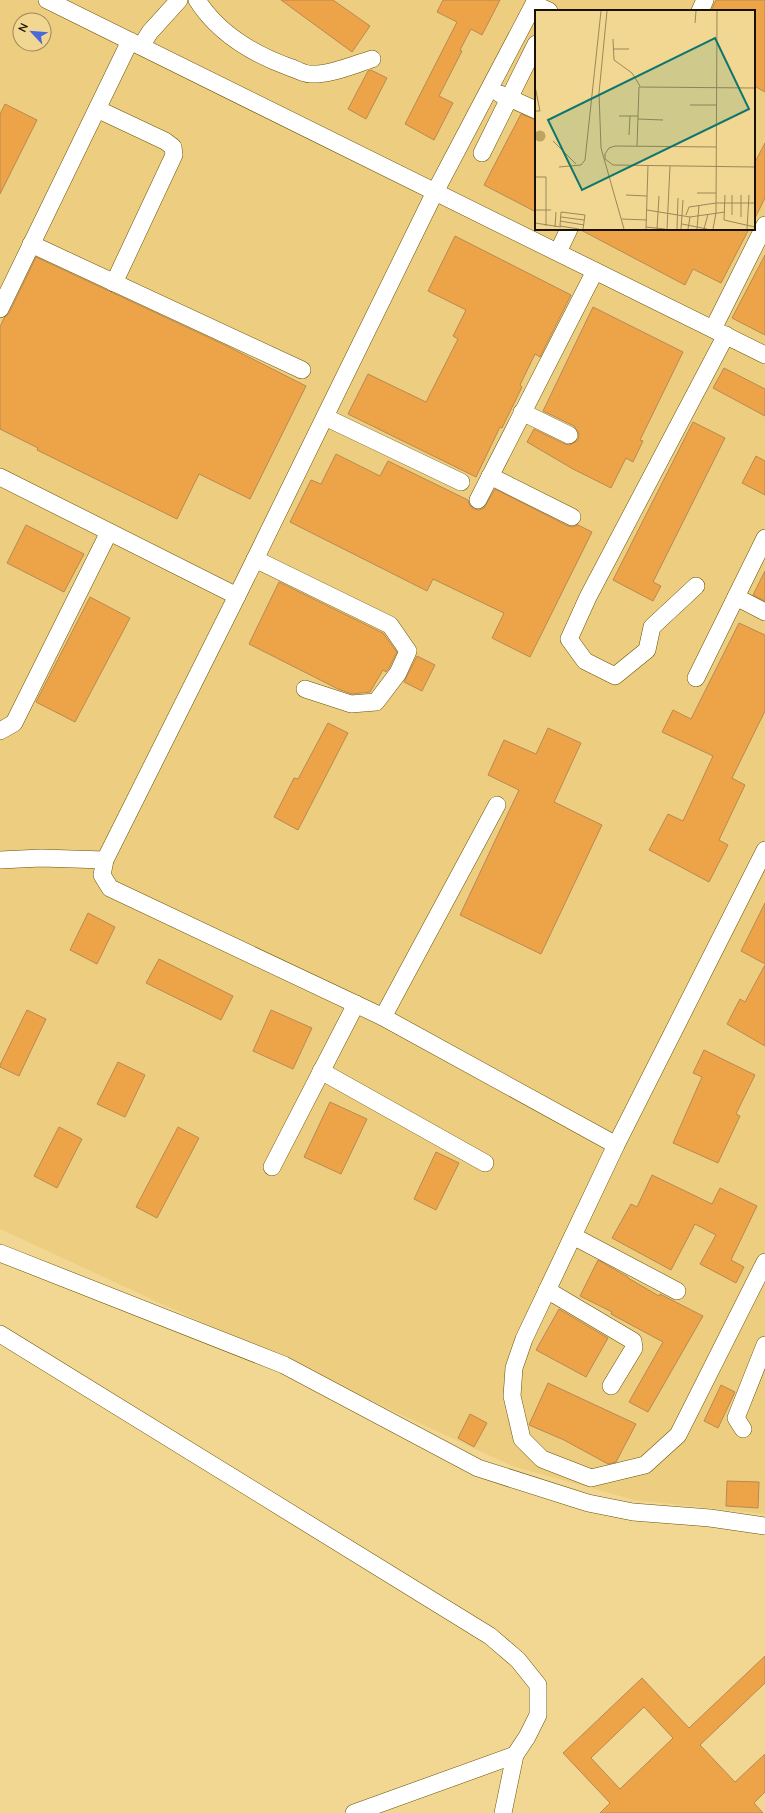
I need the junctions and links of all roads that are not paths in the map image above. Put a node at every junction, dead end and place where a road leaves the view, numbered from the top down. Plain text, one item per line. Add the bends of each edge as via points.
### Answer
1 (47, 0) edge
2 (179, 0) edge
3 (197, 0) edge
4 (706, 0) edge
5 (535, 2) edge
6 (547, 10) edge
7 (701, 10) edge
8 (135, 44) junction
9 (535, 46) edge
10 (372, 59) dead end
11 (489, 88) junction
12 (510, 98) junction
13 (97, 109) junction
14 (535, 110) edge
15 (464, 136) junction
16 (435, 192) junction
17 (765, 225) edge
18 (569, 230) edge
19 (31, 244) junction
20 (558, 252) junction
21 (595, 270) junction
22 (114, 283) junction
23 (0, 309) edge
24 (720, 332) junction
25 (765, 354) edge
26 (302, 370) dead end
27 (522, 412) junction
28 (325, 417) junction
29 (569, 435) dead end
30 (490, 476) junction
31 (0, 477) edge
32 (461, 482) dead end
33 (478, 500) dead end
34 (572, 517) dead end
35 (109, 532) junction
36 (765, 538) edge
37 (255, 559) junction
38 (696, 586) dead end
39 (238, 596) junction
40 (736, 597) junction
41 (765, 612) edge
42 (696, 678) dead end
43 (305, 689) dead end
44 (0, 731) edge
45 (497, 805) dead end
46 (765, 850) edge
47 (0, 860) edge
48 (105, 860) junction
49 (356, 1004) junction
50 (383, 1017) junction
51 (321, 1071) junction
52 (616, 1145) junction
53 (485, 1163) dead end
54 (272, 1167) dead end
55 (573, 1236) junction
56 (0, 1253) edge
57 (765, 1262) edge
58 (761, 1281) edge
59 (548, 1290) junction
60 (677, 1290) dead end
61 (0, 1334) edge
62 (765, 1345) edge
63 (611, 1386) dead end
64 (742, 1430) dead end
65 (591, 1478) junction
66 (588, 1503) junction
67 (765, 1526) edge
68 (515, 1755) junction
69 (354, 1813) edge
70 (503, 1813) edge

1 - 8 street
2 - 8 street via 150,32
3 - 10 street via 211,19 234,40 279,64 309,74 334,71
4 - 7 street
5 - 6 street
5 - 11 street
8 - 13 street
8 - 16 street
9 - 12 street
11 - 12 street
11 - 15 street
12 - 14 street
12 - 15 street via 488,149
13 - 19 street
13 - 22 street via 165,141 173,147 174,155
15 - 16 street
16 - 20 street
16 - 28 street
17 - 24 street
18 - 20 street
19 - 22 street
19 - 23 street
20 - 21 street
21 - 24 street
21 - 27 street
22 - 26 street
24 - 25 street
24 - 38 street via 569,640 585,661 615,676 647,650 652,627
27 - 29 street
27 - 30 street
28 - 32 street
28 - 37 street
30 - 33 street
30 - 34 street
31 - 35 street
35 - 39 street
35 - 44 street via 14,723
36 - 40 street
37 - 39 street
37 - 43 street via 390,625 408,651 398,673 376,702 351,704
39 - 48 street
40 - 41 street
40 - 42 street
45 - 50 street
46 - 52 street
47 - 48 street
48 - 49 street via 102,875 110,888
49 - 50 street
49 - 51 street
50 - 52 street
51 - 53 street
51 - 54 street
52 - 55 street
55 - 59 street
55 - 60 street
56 - 66 street via 284,1365 478,1468
57 - 58 street
58 - 65 street via 678,1435 645,1465
59 - 63 street via 633,1341 634,1348
59 - 65 street via 524,1339 514,1368 512,1396 522,1439 542,1459
61 - 68 street via 490,1636 518,1660 538,1686 538,1715
62 - 64 street via 736,1418
65 - 66 street
66 - 67 street via 633,1512 710,1518
68 - 69 street
68 - 70 street

